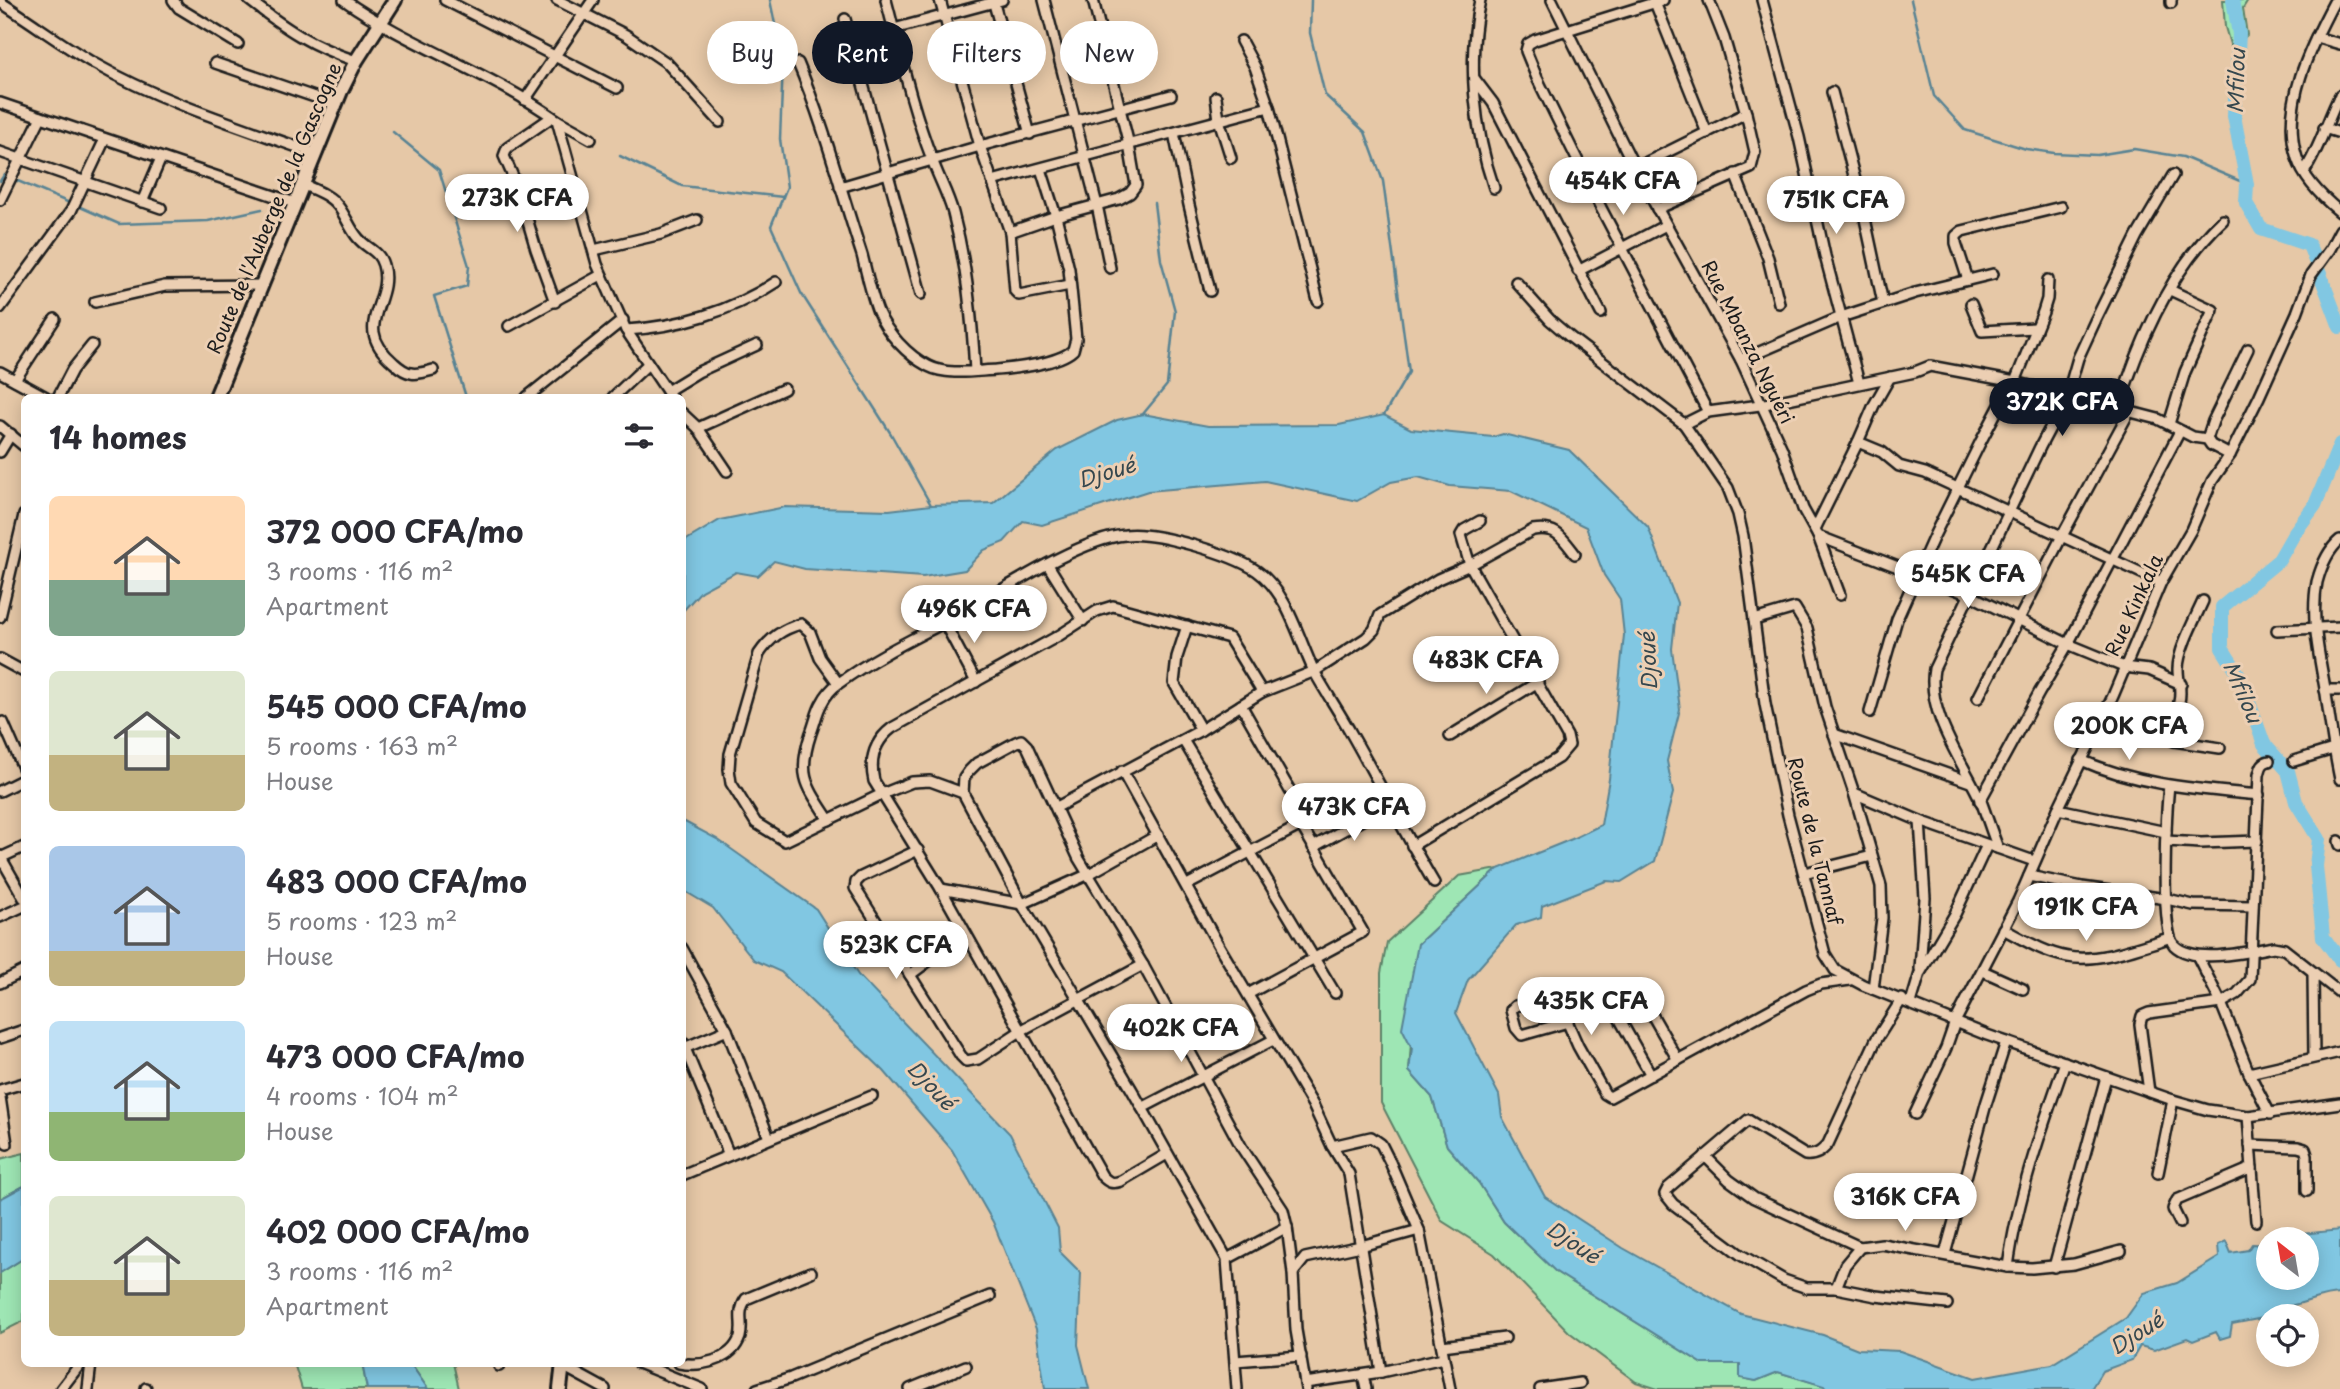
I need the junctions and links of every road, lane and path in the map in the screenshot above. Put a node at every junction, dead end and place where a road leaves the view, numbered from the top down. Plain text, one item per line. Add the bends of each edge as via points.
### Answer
1 (173, 0) edge
2 (249, 0) edge
3 (395, 0) edge
4 (445, 0) edge
5 (557, 0) edge
6 (593, 0) edge
7 (886, 0) edge
8 (940, 0) edge
9 (1044, 0) edge
10 (1093, 0) edge
11 (1480, 0) edge
12 (1552, 0) edge
13 (1709, 0) edge
14 (1762, 0) edge
15 (2336, 0) edge
16 (996, 1) edge
17 (1657, 1) edge
18 (0, 2) edge
19 (350, 2) edge
20 (583, 13) junction
21 (944, 17) junction
22 (892, 21) edge
23 (379, 23) junction
24 (913, 25) edge
25 (1566, 29) junction
26 (2316, 37) junction
27 (1241, 41) dead end
28 (238, 44) dead end
29 (2340, 44) edge
30 (554, 55) junction
31 (356, 61) junction
32 (215, 63) dead end
33 (798, 63) dead end
34 (1474, 78) junction
35 (864, 84) edge
36 (910, 84) edge
37 (617, 88) dead end
38 (1832, 92) dead end
39 (1171, 95) dead end
40 (2340, 95) edge
41 (1216, 97) dead end
42 (525, 100) junction
43 (0, 103) edge
44 (335, 104) junction
45 (1269, 107) junction
46 (1119, 109) junction
47 (1746, 113) junction
48 (41, 117) junction
49 (555, 119) junction
50 (1219, 120) junction
51 (720, 122) dead end
52 (1074, 122) junction
53 (2324, 128) junction
54 (1174, 133) junction
55 (1707, 133) junction
56 (2340, 133) edge
57 (1030, 134) junction
58 (104, 139) junction
59 (591, 139) dead end
60 (1129, 145) junction
61 (980, 146) junction
62 (0, 152) edge
63 (314, 153) junction
64 (1084, 156) junction
65 (161, 158) junction
66 (1231, 158) dead end
67 (932, 159) junction
68 (21, 160) junction
69 (1635, 168) junction
70 (1041, 169) junction
71 (888, 172) junction
72 (2304, 172) junction
73 (1735, 174) junction
74 (2173, 175) dead end
75 (992, 181) junction
76 (83, 183) junction
77 (303, 184) junction
78 (840, 187) junction
79 (1494, 188) dead end
80 (0, 200) edge
81 (142, 202) junction
82 (295, 203) junction
83 (1097, 205) junction
84 (2061, 207) dead end
85 (161, 208) dead end
86 (1657, 209) junction
87 (2340, 212) edge
88 (1056, 216) junction
89 (697, 220) dead end
90 (2223, 220) dead end
91 (1666, 225) junction
92 (2340, 230) edge
93 (1010, 232) junction
94 (1622, 247) junction
95 (594, 250) junction
96 (1110, 268) dead end
97 (1578, 271) junction
98 (1993, 274) dead end
99 (601, 275) junction
100 (1968, 280) junction
101 (2048, 280) dead end
102 (776, 282) dead end
103 (1516, 282) dead end
104 (261, 285) junction
105 (1070, 285) junction
106 (2170, 290) junction
107 (1210, 291) dead end
108 (921, 294) dead end
109 (1318, 301) dead end
110 (94, 302) dead end
111 (555, 302) junction
112 (1779, 303) dead end
113 (1884, 303) junction
114 (1971, 304) dead end
115 (0, 309) edge
116 (1601, 313) dead end
117 (1841, 317) junction
118 (55, 319) dead end
119 (624, 325) junction
120 (509, 326) dead end
121 (2035, 328) junction
122 (92, 345) dead end
123 (757, 345) dead end
124 (2248, 349) dead end
125 (1741, 360) junction
126 (648, 364) junction
127 (433, 370) dead end
128 (0, 372) edge
129 (975, 372) junction
130 (1890, 377) junction
131 (15, 380) junction
132 (2015, 382) junction
133 (1859, 383) junction
134 (784, 389) dead end
135 (41, 394) edge
136 (60, 394) edge
137 (217, 394) edge
138 (531, 394) edge
139 (616, 394) edge
140 (669, 394) edge
141 (2067, 396) junction
142 (1760, 405) junction
143 (2119, 409) junction
144 (1709, 412) junction
145 (2129, 412) junction
146 (686, 417) edge
147 (1684, 424) junction
148 (2169, 424) junction
149 (0, 426) edge
150 (698, 428) junction
151 (2180, 431) junction
152 (11, 435) junction
153 (2207, 439) junction
154 (1858, 442) junction
155 (21, 443) edge
156 (0, 452) edge
157 (2230, 455) junction
158 (727, 471) dead end
159 (1958, 489) junction
160 (2010, 512) junction
161 (1480, 521) dead end
162 (21, 528) edge
163 (1816, 532) junction
164 (2062, 536) junction
165 (2340, 540) edge
166 (1574, 554) dead end
167 (2111, 560) junction
168 (1048, 565) junction
169 (1470, 565) junction
170 (1917, 574) junction
171 (2161, 582) junction
172 (1840, 595) dead end
173 (1970, 595) junction
174 (2203, 601) dead end
175 (0, 617) edge
176 (1754, 620) junction
177 (2019, 620) junction
178 (1083, 621) junction
179 (944, 622) junction
180 (1187, 626) junction
181 (2340, 627) edge
182 (2317, 628) junction
183 (2277, 630) dead end
184 (2068, 644) junction
185 (0, 659) edge
186 (2124, 667) junction
187 (21, 670) edge
188 (1315, 671) junction
189 (976, 682) junction
190 (1538, 682) junction
191 (838, 683) junction
192 (2181, 684) junction
193 (2340, 690) edge
194 (2325, 691) junction
195 (1262, 692) junction
196 (1978, 698) dead end
197 (1241, 705) junction
198 (1870, 712) dead end
199 (4, 722) dead end
200 (1201, 730) junction
201 (1834, 734) junction
202 (1450, 736) dead end
203 (1183, 740) junction
204 (2220, 748) dead end
205 (2337, 749) edge
206 (2081, 760) junction
207 (2269, 761) dead end
208 (2294, 761) dead end
209 (21, 763) edge
210 (1122, 771) junction
211 (2340, 779) edge
212 (21, 780) edge
213 (1970, 782) junction
214 (2169, 786) junction
215 (0, 791) edge
216 (882, 793) junction
217 (963, 793) junction
218 (1854, 793) junction
219 (2259, 795) junction
220 (1980, 801) junction
221 (1057, 807) junction
222 (1391, 809) junction
223 (2058, 809) junction
224 (829, 820) junction
225 (1920, 821) junction
226 (1301, 825) junction
227 (1158, 835) junction
228 (2166, 837) junction
229 (2257, 841) junction
230 (1987, 845) junction
231 (1412, 846) junction
232 (1313, 847) junction
233 (21, 848) edge
234 (1998, 848) junction
235 (918, 850) junction
236 (1248, 852) junction
237 (1872, 856) junction
238 (0, 857) edge
239 (2034, 861) junction
240 (1804, 873) junction
241 (1089, 874) junction
242 (2029, 876) junction
243 (1434, 883) dead end
244 (1187, 885) junction
245 (941, 889) junction
246 (21, 893) edge
247 (2167, 899) junction
248 (1022, 904) junction
249 (2252, 906) junction
250 (21, 907) edge
251 (0, 917) edge
252 (2003, 929) junction
253 (965, 934) junction
254 (2169, 938) junction
255 (2252, 951) junction
256 (686, 955) edge
257 (2198, 957) junction
258 (1314, 960) junction
259 (1143, 965) junction
260 (1983, 971) junction
261 (21, 972) edge
262 (1920, 973) junction
263 (2313, 974) junction
264 (910, 975) junction
265 (1850, 979) junction
266 (0, 983) edge
267 (1873, 989) junction
268 (2023, 989) dead end
269 (1335, 993) dead end
270 (2340, 993) edge
271 (1248, 994) junction
272 (1079, 998) junction
273 (1906, 1001) junction
274 (2221, 1003) junction
275 (1614, 1009) dead end
276 (1650, 1011) dead end
277 (1568, 1021) junction
278 (1955, 1022) junction
279 (727, 1030) junction
280 (1022, 1030) junction
281 (21, 1031) edge
282 (0, 1038) edge
283 (1273, 1040) junction
284 (2006, 1042) junction
285 (686, 1045) edge
286 (686, 1051) edge
287 (2340, 1052) edge
288 (2314, 1057) junction
289 (1678, 1060) junction
290 (2065, 1062) junction
291 (2249, 1073) junction
292 (1204, 1075) junction
293 (1651, 1075) junction
294 (2106, 1077) junction
295 (21, 1084) edge
296 (0, 1090) edge
297 (2149, 1092) junction
298 (872, 1096) dead end
299 (0, 1097) edge
300 (2173, 1100) junction
301 (2340, 1103) edge
302 (1142, 1108) junction
303 (1915, 1114) dead end
304 (2270, 1114) junction
305 (2248, 1116) junction
306 (769, 1139) junction
307 (7, 1143) dead end
308 (1332, 1146) junction
309 (2250, 1146) junction
310 (1167, 1154) junction
311 (729, 1155) junction
312 (1705, 1156) junction
313 (2252, 1168) junction
314 (2158, 1173) dead end
315 (686, 1174) edge
316 (2307, 1191) dead end
317 (2256, 1221) dead end
318 (2180, 1223) dead end
319 (1287, 1227) junction
320 (1419, 1230) junction
321 (1361, 1246) junction
322 (1860, 1247) junction
323 (1290, 1250) junction
324 (2121, 1251) dead end
325 (1945, 1254) junction
326 (1305, 1258) junction
327 (1227, 1259) junction
328 (2008, 1266) junction
329 (2054, 1267) junction
330 (811, 1272) dead end
331 (1293, 1273) junction
332 (1836, 1288) junction
333 (990, 1296) dead end
334 (1947, 1304) dead end
335 (1506, 1338) dead end
336 (1442, 1346) junction
337 (1301, 1356) junction
338 (1443, 1358) junction
339 (1235, 1361) junction
340 (686, 1364) edge
341 (966, 1366) dead end
342 (78, 1367) edge
343 (91, 1367) edge
344 (563, 1367) edge
345 (568, 1367) edge
346 (648, 1367) edge
347 (1381, 1372) junction
348 (1363, 1374) junction
349 (1580, 1383) dead end
350 (1305, 1386) edge
351 (61, 1389) edge
352 (88, 1389) edge
353 (560, 1389) edge
354 (605, 1389) edge
355 (702, 1389) edge
356 (757, 1389) edge
357 (910, 1389) edge
358 (1237, 1389) edge
359 (1366, 1389) edge
360 (1450, 1389) edge
361 (1540, 1389) edge

1 - 28 street
2 - 31 street via 293,34
3 - 23 street, Route de l'Auberge de la Gascogne
4 - 30 street
5 - 20 street
6 - 20 street
7 - 22 street
8 - 21 street
9 - 52 street
10 - 46 street
11 - 34 street
12 - 25 street, Rue Mbanza Nguéri
13 - 47 street
14 - 117 street
15 - 26 street
16 - 21 street
16 - 57 street
17 - 25 street
17 - 55 street
18 - 63 street via 96,64 159,96
19 - 23 street
20 - 30 street
20 - 51 street via 667,63
21 - 24 street
21 - 61 street
23 - 31 street, Route de l'Auberge de la Gascogne
23 - 42 street
25 - 69 street, Rue Mbanza Nguéri
25 - 94 street via 1535,40 1526,51
26 - 29 street
26 - 72 street via 2296,90 2294,146
27 - 45 street
30 - 37 street
30 - 42 street
31 - 44 street, Route de l'Auberge de la Gascogne
32 - 44 street
33 - 78 street via 815,102
34 - 79 street via 1484,160
34 - 97 street via 1493,103
35 - 71 street
36 - 67 street
38 - 113 street
39 - 46 street
40 - 53 street
41 - 50 street
42 - 49 street
43 - 48 street
44 - 63 street, Route de l'Auberge de la Gascogne
45 - 50 street
45 - 109 street
46 - 52 street
46 - 60 street
47 - 55 street
47 - 73 street via 1754,161 1751,168
48 - 58 street
48 - 68 street
49 - 59 street
49 - 95 street
49 - 111 street via 507,148 504,156
50 - 54 street
50 - 66 street
52 - 57 street
52 - 64 street
53 - 56 street
53 - 72 street
54 - 60 street
54 - 107 street
55 - 69 street
57 - 61 street
58 - 65 street
58 - 76 street
60 - 64 street
60 - 83 street via 1136,180 1133,189
61 - 67 street
61 - 75 street
62 - 68 street
63 - 77 street, Route de l'Auberge de la Gascogne
64 - 70 street
64 - 83 street
65 - 81 street
65 - 82 street
67 - 71 street
67 - 129 street via 958,232 970,295
68 - 76 street
68 - 80 street
69 - 86 street, Rue Mbanza Nguéri
70 - 75 street
70 - 88 street
71 - 78 street
71 - 108 street
72 - 87 street
73 - 86 street
73 - 112 street via 1768,258
74 - 141 street via 2096,318
75 - 93 street
76 - 81 street
76 - 115 street via 71,211
77 - 82 street, Route de l'Auberge de la Gascogne
77 - 127 street via 337,204 356,236 382,262 384,273 374,314 374,337 381,352 409,374
78 - 129 street via 887,329 930,367
81 - 85 street
82 - 104 street, Route de l'Auberge de la Gascogne
83 - 88 street
83 - 96 street
84 - 100 street via 1962,230 1956,243
86 - 91 street, Rue Mbanza Nguéri
88 - 93 street
88 - 105 street
89 - 95 street
90 - 106 street via 2192,252
91 - 94 street
91 - 125 street, Rue Mbanza Nguéri
92 - 157 street, Rue Kinkala via 2311,275
93 - 105 street via 1016,293
94 - 97 street
94 - 144 street
95 - 99 street
97 - 116 street
98 - 100 street
99 - 111 street
99 - 119 street
100 - 113 street
101 - 121 street via 2047,299
102 - 119 street via 750,299 671,325
103 - 147 street, Route de la Tannaf via 1560,328
104 - 110 street via 165,286
104 - 137 street, Route de l'Auberge de la Gascogne
105 - 129 street via 1076,339 1073,350 1053,360
106 - 143 street via 2128,376
106 - 148 street via 2213,310 2185,372
111 - 120 street
113 - 117 street
114 - 121 street via 1982,331
117 - 125 street
117 - 133 street
118 - 131 street
119 - 126 street
119 - 138 street
121 - 132 street
122 - 136 street
123 - 140 street via 698,372
124 - 153 street
125 - 142 street, Rue Mbanza Nguéri
126 - 139 street
126 - 140 street
128 - 131 street
130 - 132 street via 1930,366
130 - 133 street
130 - 154 street
131 - 135 street
132 - 141 street
132 - 159 street
133 - 142 street
134 - 150 street
141 - 143 street
141 - 160 street
142 - 144 street
142 - 163 street, Rue Mbanza Nguéri
143 - 145 street
144 - 147 street
145 - 148 street
145 - 164 street
146 - 150 street
147 - 176 street, Route de la Tannaf via 1728,488 1738,514
148 - 151 street
149 - 152 street
150 - 158 street
151 - 153 street
151 - 167 street
152 - 155 street
152 - 156 street
153 - 157 street
154 - 159 street via 1899,466
154 - 163 street
157 - 171 street, Rue Kinkala
159 - 160 street
159 - 170 street
160 - 164 street
160 - 173 street
161 - 169 street via 1461,535
162 - 175 street
163 - 170 street
163 - 172 street, Rue Mbanza Nguéri
164 - 167 street
164 - 177 street
165 - 182 street via 2328,555 2317,583
166 - 169 street via 1554,531 1544,528
167 - 171 street
167 - 184 street
168 - 178 street
168 - 179 street
168 - 188 street via 1100,541 1129,534 1208,550 1244,563 1260,573 1283,602
169 - 188 street via 1380,615 1366,638
169 - 190 street
170 - 173 street
170 - 198 street
171 - 186 street, Rue Kinkala
173 - 177 street
173 - 213 street via 1932,682 1940,717
174 - 192 street via 2181,654
176 - 201 street via 1795,608 1808,628
176 - 240 street, Route de la Tannaf via 1765,704
177 - 184 street
177 - 196 street
178 - 180 street via 1113,606
178 - 189 street
179 - 189 street
179 - 191 street
180 - 195 street via 1229,638
180 - 200 street via 1174,683
181 - 182 street
182 - 183 street
182 - 194 street
184 - 186 street
184 - 220 street
185 - 187 street
186 - 192 street via 2149,670
186 - 206 street, Rue Kinkala
188 - 195 street
188 - 222 street
189 - 216 street via 879,739 872,771
190 - 202 street
190 - 231 street via 1567,736 1567,750
191 - 224 street via 820,705 803,765 811,792
191 - 224 street via 801,624 768,641 759,654 729,769 731,783 747,811 780,840 792,839
192 - 204 street via 2170,739
193 - 194 street
194 - 205 street
195 - 197 street
197 - 200 street
197 - 226 street via 1301,810
199 - 209 street
200 - 203 street
201 - 213 street
201 - 218 street
203 - 210 street
203 - 236 street
205 - 208 street
205 - 211 street
206 - 214 street via 2118,775
206 - 223 street, Rue Kinkala
207 - 219 street via 2261,767
210 - 221 street
210 - 227 street
212 - 215 street
213 - 220 street
214 - 219 street
214 - 228 street
216 - 217 street via 919,780
216 - 224 street
216 - 235 street
217 - 221 street via 969,771 1021,740
217 - 248 street
218 - 225 street
218 - 237 street
219 - 229 street
220 - 234 street
221 - 241 street
222 - 231 street
222 - 232 street via 1389,805
223 - 228 street
223 - 239 street, Rue Kinkala
225 - 230 street
225 - 262 street via 1926,898
226 - 232 street
226 - 236 street
227 - 241 street
227 - 244 street
228 - 229 street via 2201,843
228 - 247 street
229 - 249 street
230 - 234 street
230 - 262 street via 1955,914
231 - 243 street
232 - 258 street via 1363,932
233 - 238 street
234 - 239 street
235 - 245 street
235 - 264 street via 861,877 855,888
236 - 244 street
236 - 258 street
237 - 240 street
237 - 267 street via 1881,886 1882,918
238 - 246 street
239 - 242 street, Rue Kinkala
240 - 265 street, Route de la Tannaf via 1825,954 1835,970
241 - 248 street
241 - 259 street
242 - 247 street
242 - 252 street, Rue Kinkala
244 - 271 street
245 - 248 street
245 - 253 street
247 - 249 street via 2214,907
247 - 254 street
248 - 272 street
249 - 255 street
250 - 251 street
252 - 254 street via 2076,958
252 - 260 street, Rue Kinkala
253 - 264 street
253 - 280 street
254 - 257 street
255 - 257 street
255 - 263 street via 2284,949
255 - 274 street via 2250,978 2237,994
256 - 279 street
257 - 274 street
258 - 269 street
258 - 271 street
259 - 272 street
259 - 292 street
260 - 268 street
260 - 278 street, Rue Kinkala
261 - 266 street
262 - 273 street
263 - 270 street
263 - 288 street
264 - 280 street via 967,1061 978,1059
265 - 267 street, Route de la Tannaf
265 - 289 street via 1805,990
267 - 273 street, Route de la Tannaf
271 - 283 street
272 - 280 street
272 - 302 street
273 - 278 street, Route de la Tannaf
273 - 312 street via 1877,1040 1820,1153 1805,1155 1748,1120
274 - 291 street
274 - 297 street via 2142,1016
275 - 293 street
276 - 289 street
277 - 277 street via 1555,998 1511,1010 1522,1035
277 - 293 street via 1605,1094 1610,1097
278 - 284 street, Route de la Tannaf
278 - 303 street, Rue Kinkala
279 - 285 street
279 - 306 street
280 - 310 street via 1102,1177 1113,1184
281 - 282 street
283 - 292 street
283 - 308 street
284 - 290 street, Route de la Tannaf
284 - 325 street
286 - 311 street
287 - 288 street
288 - 291 street
289 - 293 street
290 - 294 street, Route de la Tannaf
290 - 328 street via 2022,1195
291 - 304 street
292 - 302 street
292 - 319 street via 1242,1148 1283,1210
294 - 297 street, Route de la Tannaf
294 - 329 street
295 - 296 street
297 - 300 street, Route de la Tannaf
298 - 306 street
299 - 307 street
300 - 305 street, Route de la Tannaf
300 - 314 street
301 - 304 street, Route de la Tannaf
302 - 310 street
304 - 305 street, Route de la Tannaf
305 - 309 street
306 - 311 street
308 - 320 street via 1371,1137 1381,1144
308 - 321 street via 1349,1174
309 - 313 street
309 - 316 street via 2305,1149
310 - 327 street
311 - 315 street
312 - 322 street via 1754,1198
312 - 332 street via 1668,1188 1668,1199 1741,1255 1784,1280 1807,1288
313 - 317 street
313 - 318 street via 2177,1200 2173,1209
319 - 323 street
319 - 327 street
320 - 321 street
320 - 336 street
321 - 326 street
321 - 347 street
322 - 325 street via 1882,1244
322 - 332 street via 1845,1265
323 - 326 street
323 - 331 street
324 - 329 street
325 - 328 street
326 - 331 street
327 - 339 street
328 - 329 street
330 - 340 street via 746,1299 740,1308 740,1337 724,1357 704,1365
331 - 337 street
332 - 334 street
333 - 356 street
335 - 336 street
336 - 338 street
337 - 339 street
337 - 350 street
338 - 347 street
338 - 360 street
339 - 358 street
341 - 357 street
342 - 351 street
343 - 352 street
344 - 353 street
345 - 354 street
346 - 355 street
347 - 348 street
348 - 350 street
348 - 359 street
349 - 361 street

